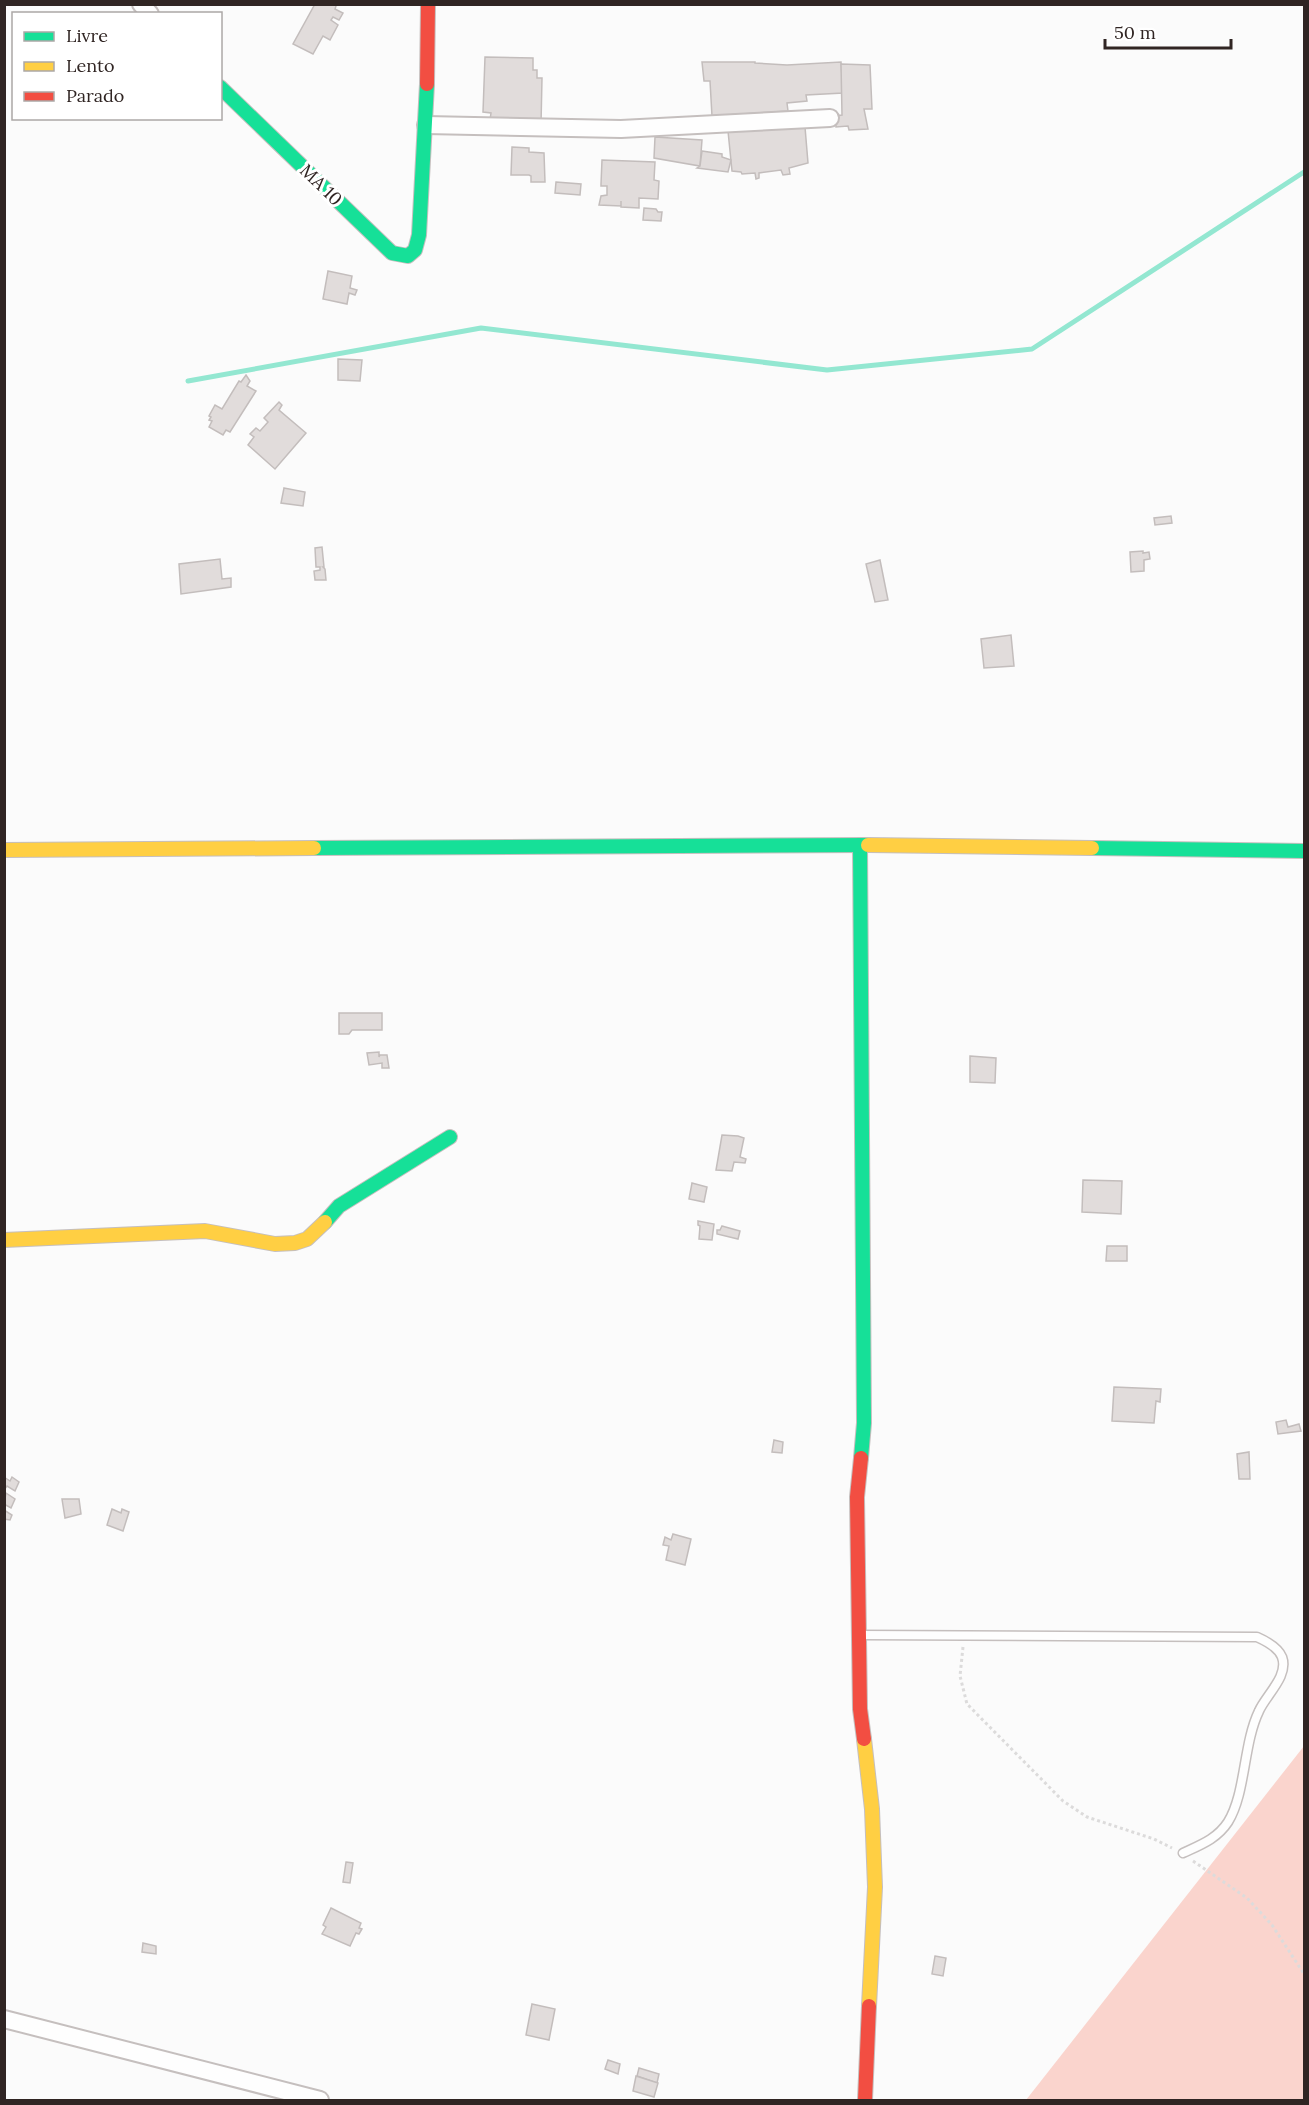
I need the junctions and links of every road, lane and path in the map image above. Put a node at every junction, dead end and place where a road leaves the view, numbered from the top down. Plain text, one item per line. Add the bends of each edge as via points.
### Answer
1 (428, 4) edge
2 (222, 89) edge
3 (830, 118) dead end
4 (426, 125) junction
5 (860, 845) junction
6 (4, 850) edge
7 (1305, 851) edge
8 (450, 1137) dead end
9 (4, 1240) edge
10 (860, 1635) junction
11 (965, 1636) junction
12 (1183, 1853) junction
13 (1305, 1974) edge
14 (4, 2019) edge
15 (320, 2100) edge
16 (865, 2100) edge

1 - 4 street
2 - 4 street, MA 10 via 392,253 403,256 412,253 419,235
3 - 4 street via 621,129
5 - 6 street
5 - 7 street
5 - 10 street via 864,1412 857,1497
8 - 9 street via 339,1206 318,1230 295,1243 275,1244 205,1231
10 - 11 lane
10 - 16 street via 860,1709 872,1809 875,1887
11 - 12 path via 960,1676 967,1704 1063,1801 1087,1817
11 - 12 lane via 1257,1637 1272,1644 1282,1657 1282,1672 1253,1726 1234,1812 1215,1838
12 - 13 path via 1247,1898 1272,1925
14 - 15 street

